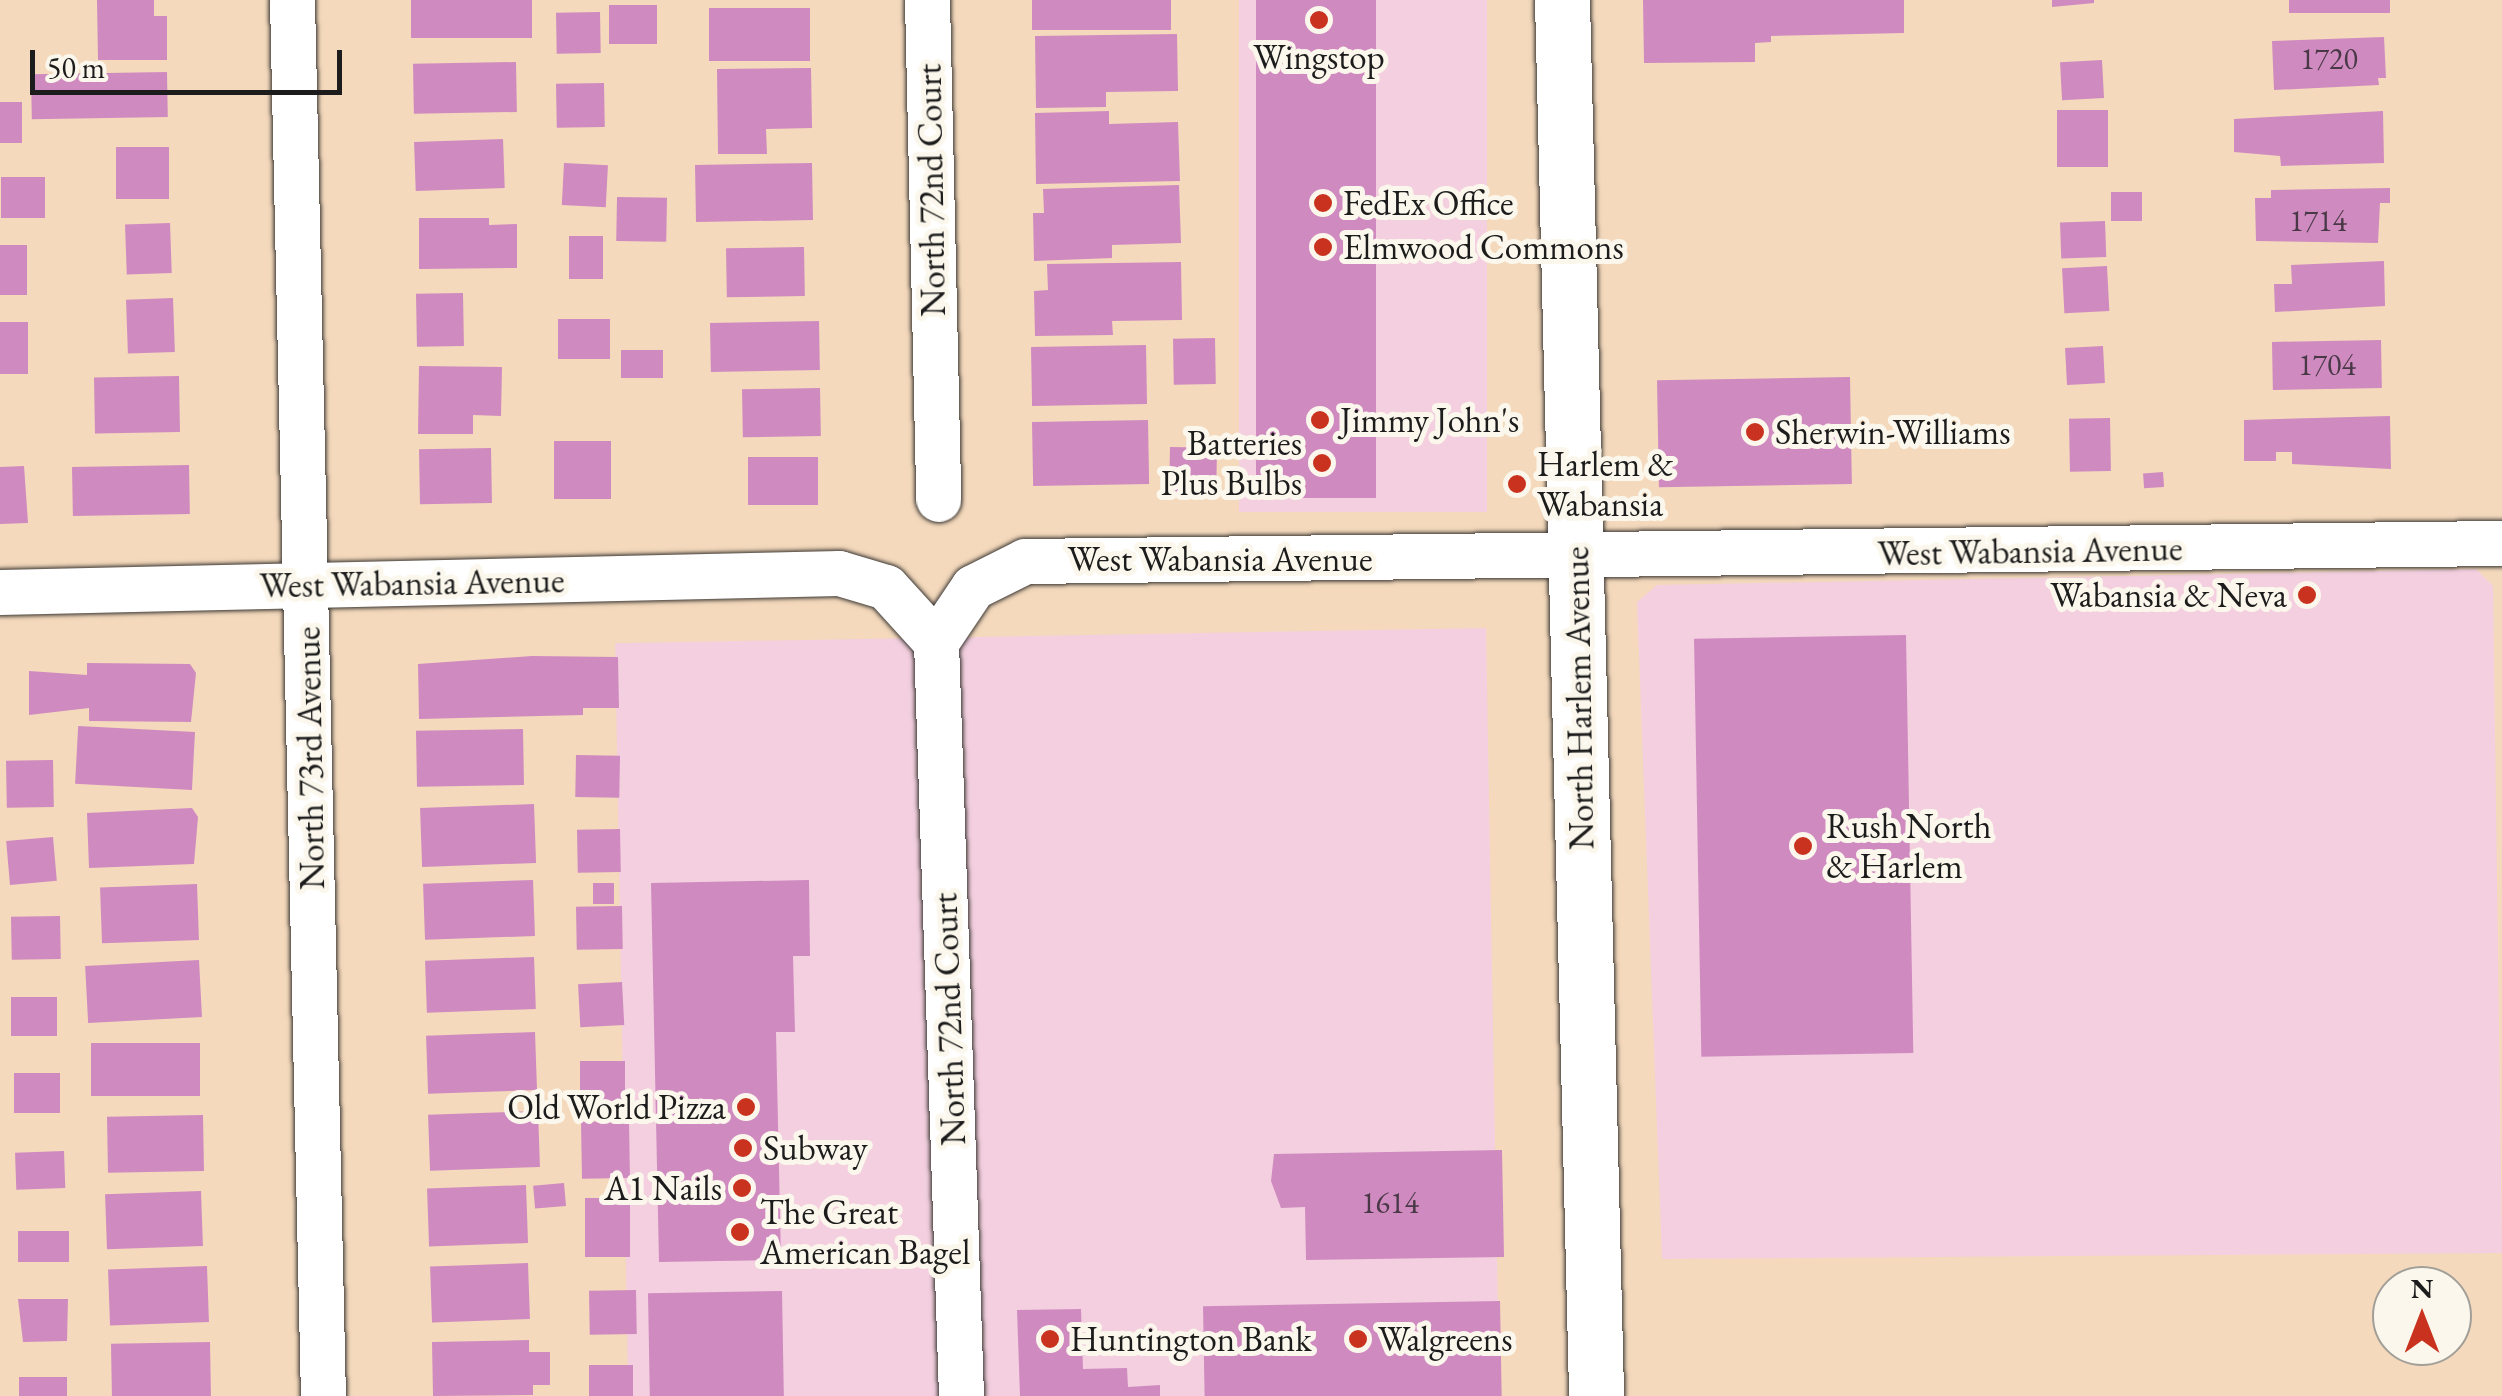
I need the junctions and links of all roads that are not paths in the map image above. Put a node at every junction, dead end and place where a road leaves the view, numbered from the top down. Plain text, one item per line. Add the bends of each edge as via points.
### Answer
1 (292, 0) edge
2 (927, 0) edge
3 (1562, 0) edge
4 (938, 499) dead end
5 (2502, 542) edge
6 (1576, 556) junction
7 (306, 585) junction
8 (0, 592) edge
9 (936, 642) junction
10 (324, 1396) edge
11 (961, 1396) edge
12 (1596, 1396) edge

1 - 7 street, North 73rd Avenue
2 - 4 street, North 72nd Court
3 - 6 main road, North Harlem Avenue
5 - 6 street, West Wabansia Avenue
6 - 9 street, West Wabansia Avenue via 1025,561 973,587
6 - 12 main road, North Harlem Avenue
7 - 8 street, West Wabansia Avenue
7 - 9 street, West Wabansia Avenue via 839,574 886,586
7 - 10 street, North 73rd Avenue
9 - 11 street, North 72nd Court

